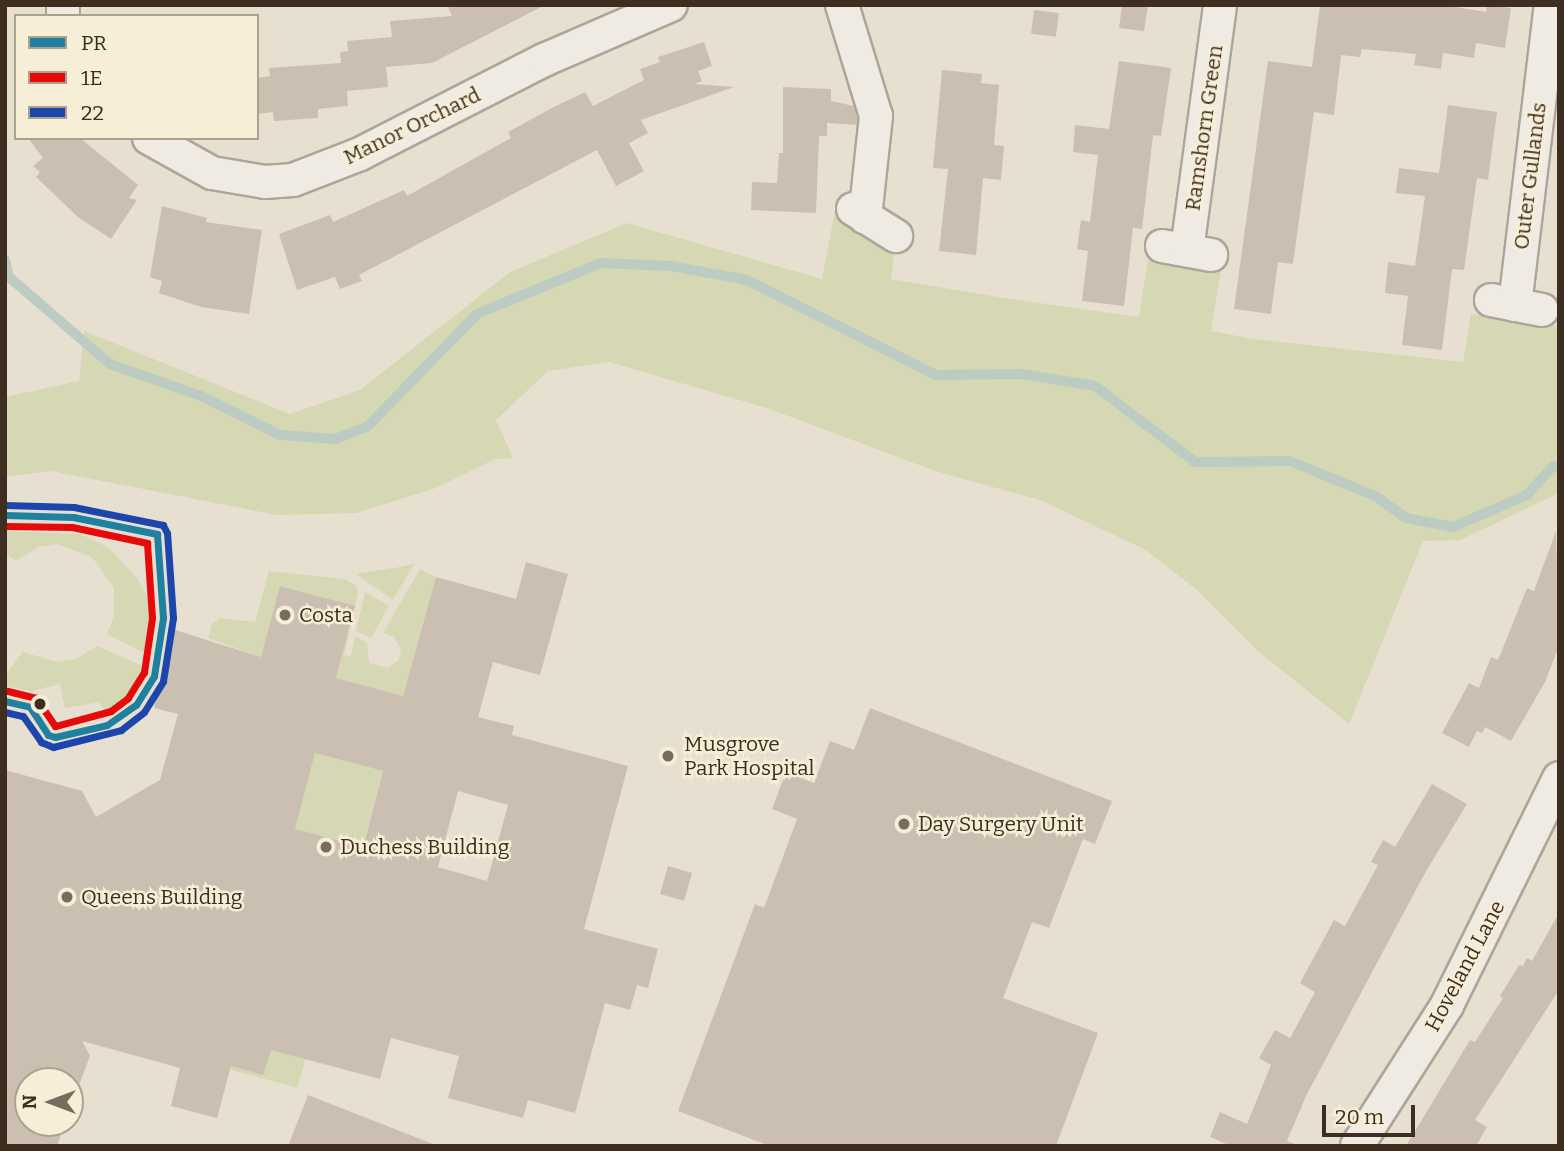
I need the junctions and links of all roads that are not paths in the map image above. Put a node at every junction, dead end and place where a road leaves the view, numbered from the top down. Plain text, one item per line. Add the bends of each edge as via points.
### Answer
1 (671, 5) edge
2 (842, 5) edge
3 (1220, 5) edge
4 (1550, 5) edge
5 (153, 140) edge
6 (896, 236) dead end
7 (1187, 250) dead end
8 (1516, 305) dead end
9 (1559, 778) edge
10 (1357, 1146) edge

1 - 5 street, Manor Orchard via 544,60 360,154 293,180 265,182 212,173
2 - 6 street via 876,116 859,213
3 - 7 street, Ramshorn Green
4 - 8 street, Outer Gullands
9 - 10 street, Hoveland Lane via 1447,1005

